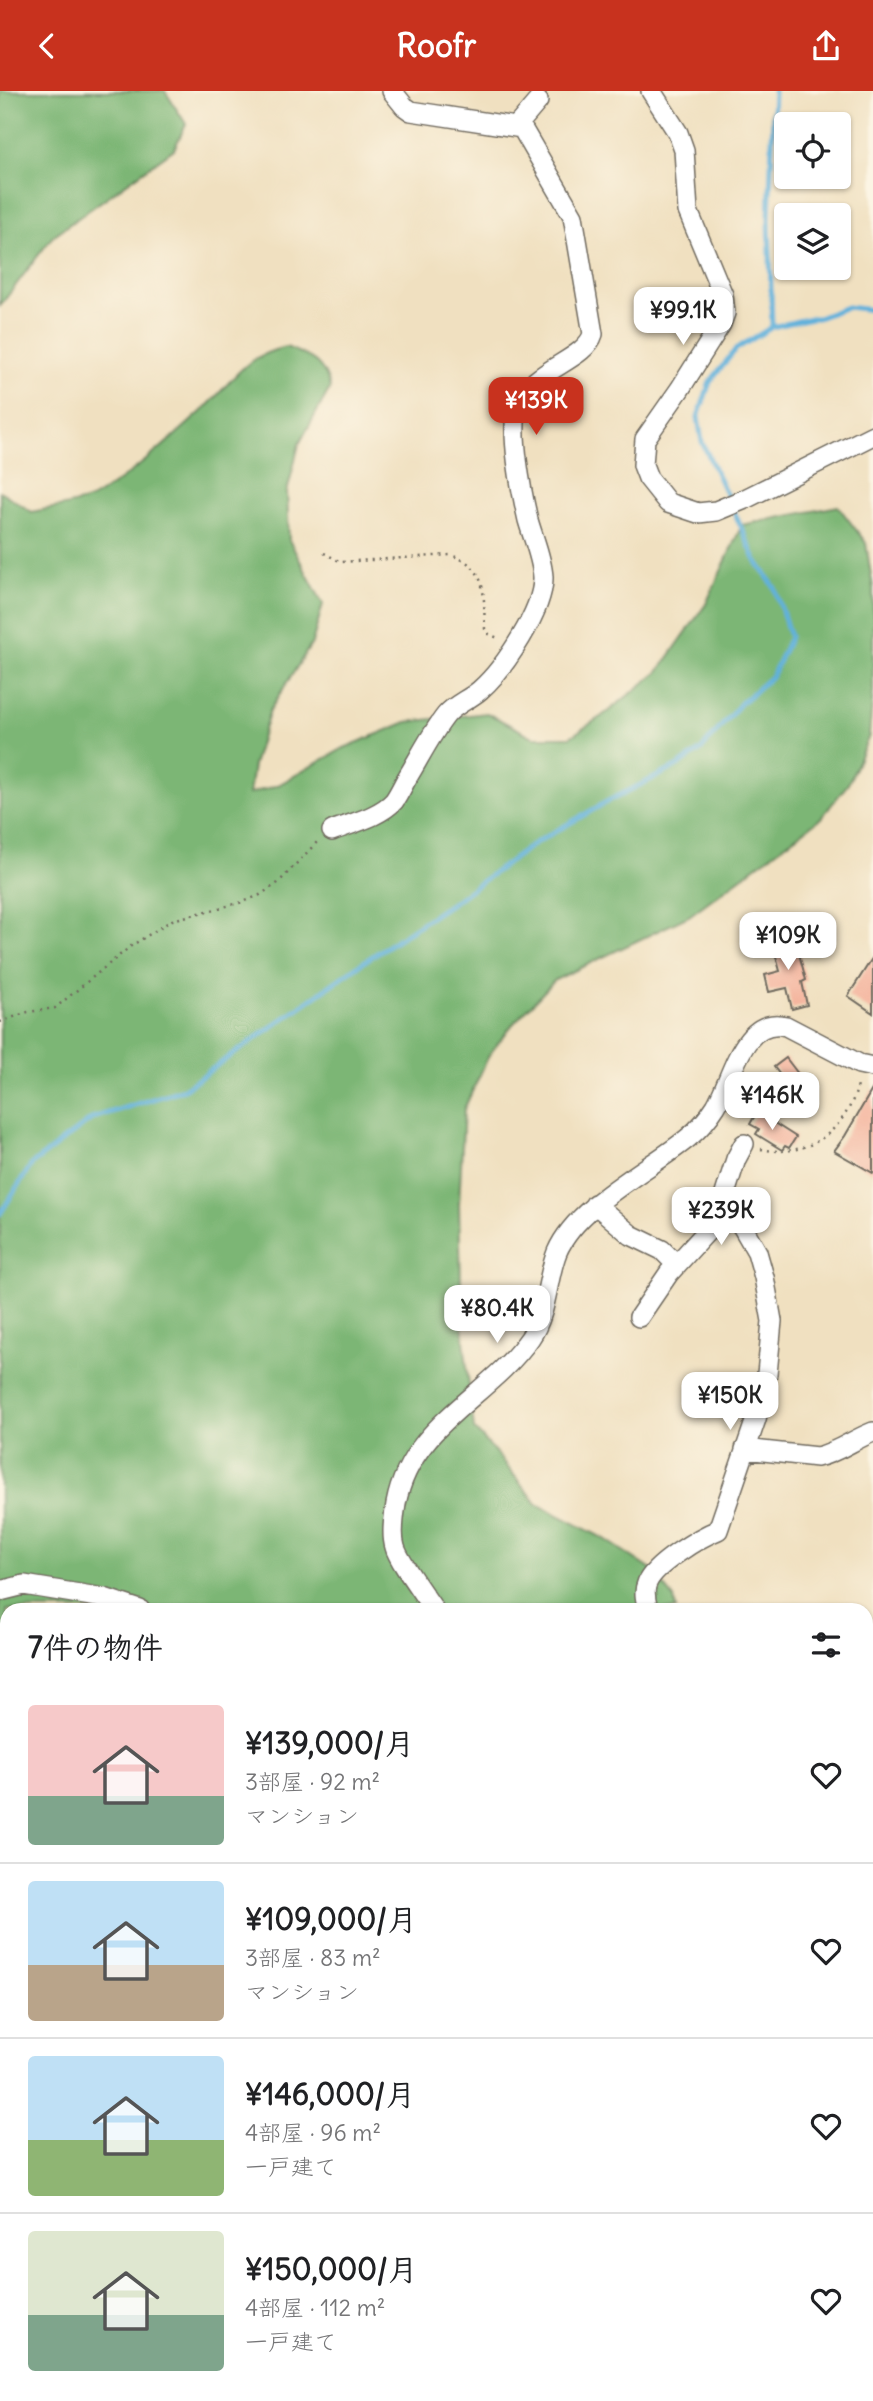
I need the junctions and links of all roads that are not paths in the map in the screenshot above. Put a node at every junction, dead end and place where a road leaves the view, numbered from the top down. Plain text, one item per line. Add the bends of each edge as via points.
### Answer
1 (392, 91) edge
2 (652, 91) edge
3 (538, 101) dead end
4 (516, 127) junction
5 (873, 435) edge
6 (332, 831) road end
7 (868, 1066) edge
8 (744, 1143) road end
9 (595, 1204) junction
10 (721, 1207) junction
11 (677, 1264) junction
12 (639, 1317) dead end
13 (873, 1432) edge
14 (746, 1449) junction
15 (0, 1591) edge
16 (119, 1603) edge
17 (429, 1603) edge
18 (647, 1603) edge

1 - 4 street via 411,111
2 - 5 street via 684,150 688,211 726,305 713,338 645,439 643,465 648,478 668,503 698,513 716,511
3 - 4 street
4 - 6 street via 522,128 573,216 593,334 583,350 542,375 518,405 521,488 543,576 537,609 483,688 449,712 394,800 379,812
7 - 9 street via 786,1026 766,1025 736,1060 715,1107 693,1134
8 - 10 street
9 - 11 street via 631,1235 662,1250
9 - 17 street via 557,1252 544,1307 530,1338 429,1437 402,1482 393,1519 395,1548
10 - 11 street via 711,1227
10 - 14 street via 742,1226 757,1252 772,1321 767,1374
11 - 12 street
13 - 14 street via 817,1457
14 - 18 street via 718,1530 658,1568 648,1580
15 - 16 street via 24,1585

